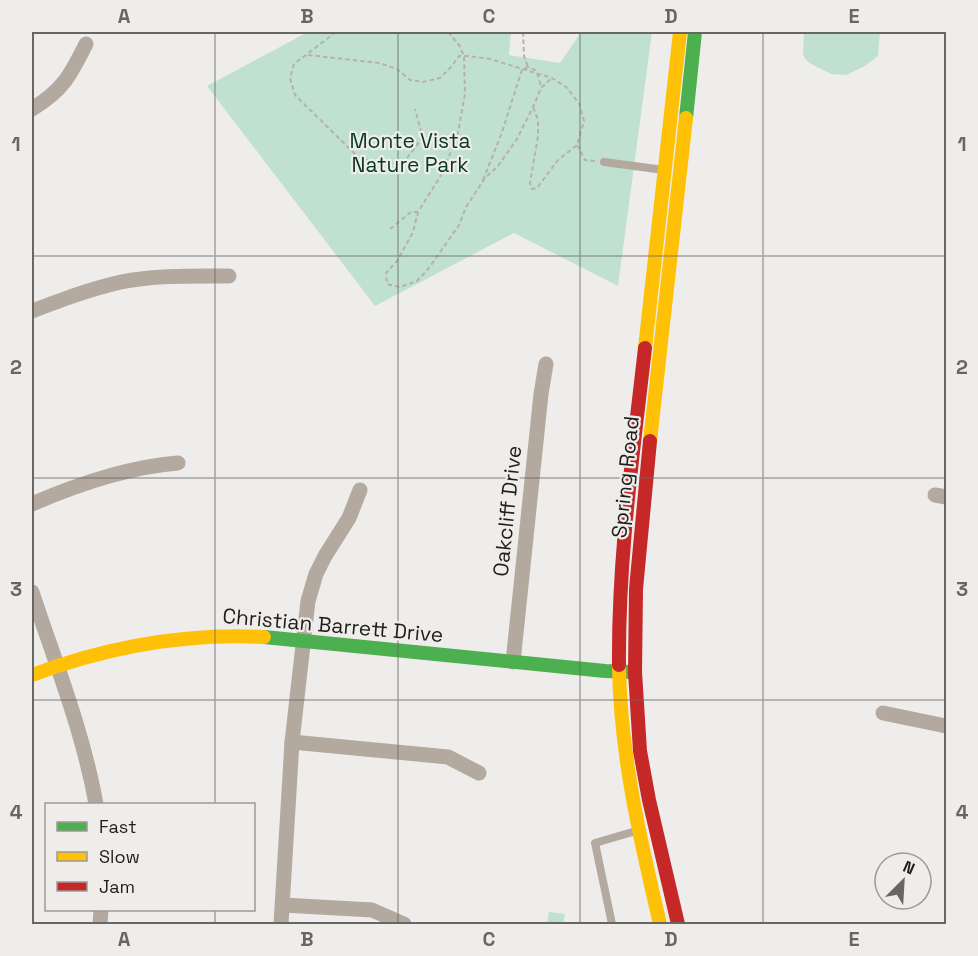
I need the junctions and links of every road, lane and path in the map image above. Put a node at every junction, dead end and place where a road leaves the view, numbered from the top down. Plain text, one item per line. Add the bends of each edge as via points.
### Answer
1 (336, 32) edge
2 (448, 32) edge
3 (523, 32) edge
4 (680, 32) edge
5 (695, 32) edge
6 (86, 44) dead end
7 (308, 55) junction
8 (464, 56) junction
9 (528, 68) junction
10 (522, 70) junction
11 (537, 74) junction
12 (552, 78) junction
13 (541, 88) junction
14 (533, 107) junction
15 (32, 109) edge
16 (416, 109) dead end
17 (577, 145) junction
18 (603, 162) joint
19 (664, 170) junction
20 (481, 186) junction
21 (418, 212) junction
22 (390, 229) dead end
23 (228, 276) dead end
24 (32, 311) edge
25 (546, 364) dead end
26 (178, 463) dead end
27 (360, 490) dead end
28 (32, 504) edge
29 (32, 592) edge
30 (302, 641) junction
31 (513, 662) junction
32 (58, 665) junction
33 (619, 672) junction
34 (635, 672) junction
35 (32, 675) edge
36 (883, 713) dead end
37 (946, 726) edge
38 (292, 742) junction
39 (479, 772) dead end
40 (96, 803) edge
41 (638, 830) junction
42 (283, 905) junction
43 (281, 924) edge
44 (404, 924) edge
45 (612, 924) edge
46 (660, 924) edge
47 (678, 924) edge

1 - 7 path
2 - 8 path
3 - 9 path
4 - 19 main road, Spring Road
5 - 34 main road, Spring Road via 638,556
6 - 15 street via 61,87
7 - 8 path via 379,63 397,69 410,80 423,82 440,78 459,56
7 - 16 path via 294,64 290,78 295,95 359,158 390,165 406,158 422,135
8 - 10 path via 490,59
8 - 21 path via 465,94 457,138 440,177
9 - 10 path
9 - 11 path
10 - 11 path
10 - 20 path
11 - 12 path
11 - 13 path
12 - 13 path
12 - 17 path via 579,103 584,121
13 - 14 path
14 - 17 path via 538,136 532,189
14 - 20 path via 517,139
17 - 18 path via 585,160
18 - 19 lane
19 - 33 main road, Spring Road via 624,535
20 - 21 path via 459,225 417,281 400,287 387,284 386,273 398,261
21 - 22 path
23 - 24 street via 170,276 121,282
25 - 31 street, Oakcliff Drive
26 - 28 street via 137,468
27 - 30 street via 316,574
29 - 32 street
30 - 31 main road, Christian Barrett Drive
30 - 32 main road, Christian Barrett Drive via 230,636 180,639
30 - 38 street
31 - 33 main road, Christian Barrett Drive
32 - 35 main road, Christian Barrett Drive
32 - 40 street via 85,750
33 - 34 main road, Christian Barrett Drive
33 - 41 main road, Spring Road
34 - 47 main road, Spring Road via 644,775
36 - 37 street
38 - 39 street via 448,757
38 - 42 street
41 - 45 lane via 595,843
41 - 46 main road, Spring Road
42 - 43 street
42 - 44 street via 372,910

